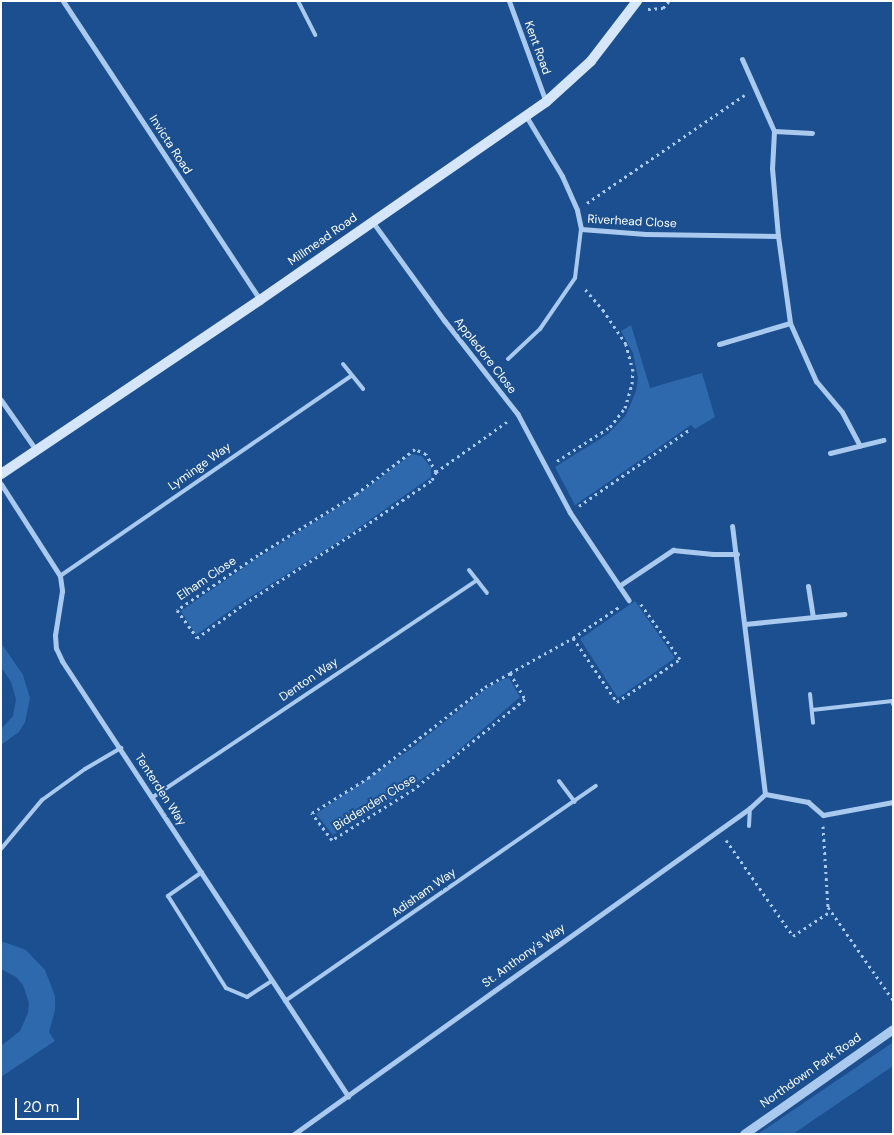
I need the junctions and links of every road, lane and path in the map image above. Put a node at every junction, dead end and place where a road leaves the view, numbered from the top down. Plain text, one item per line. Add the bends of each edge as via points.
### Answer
1 (63, 1) edge
2 (298, 1) edge
3 (509, 1) edge
4 (637, 1) edge
5 (315, 35) dead end
6 (742, 59) dead end
7 (757, 87) junction
8 (546, 102) junction
9 (526, 116) junction
10 (774, 131) junction
11 (812, 133) dead end
12 (576, 210) junction
13 (372, 221) junction
14 (581, 229) junction
15 (778, 236) junction
16 (575, 278) junction
17 (260, 300) junction
18 (790, 323) junction
19 (719, 344) dead end
20 (508, 359) dead end
21 (343, 364) dead end
22 (352, 375) junction
23 (363, 389) dead end
24 (1, 400) edge
25 (518, 414) junction
26 (690, 430) dead end
27 (883, 440) dead end
28 (860, 446) junction
29 (36, 450) junction
30 (830, 453) dead end
31 (547, 468) junction
32 (436, 472) junction
33 (1, 474) edge
34 (1, 484) edge
35 (570, 512) junction
36 (732, 526) dead end
37 (713, 554) joint
38 (737, 554) junction
39 (469, 570) dead end
40 (60, 576) junction
41 (476, 580) junction
42 (619, 586) junction
43 (808, 586) dead end
44 (487, 593) dead end
45 (629, 600) junction
46 (844, 614) dead end
47 (814, 617) junction
48 (745, 624) junction
49 (573, 638) junction
50 (510, 673) junction
51 (810, 694) dead end
52 (893, 704) edge
53 (812, 710) junction
54 (813, 723) dead end
55 (121, 748) junction
56 (559, 781) dead end
57 (596, 786) dead end
58 (765, 794) junction
59 (153, 797) junction
60 (575, 802) junction
61 (893, 802) edge
62 (750, 808) junction
63 (823, 815) junction
64 (749, 826) dead end
65 (718, 829) junction
66 (1, 849) edge
67 (202, 872) junction
68 (831, 911) junction
69 (272, 980) junction
70 (893, 1000) edge
71 (286, 1001) junction
72 (893, 1029) edge
73 (348, 1096) junction
74 (294, 1134) edge
75 (744, 1134) edge

1 - 17 street, Invicta Road
2 - 5 lane
3 - 8 street, Kent Road
4 - 8 main road, Millmead Road via 591,61
6 - 7 street
7 - 10 street
7 - 12 path
8 - 9 main road, Millmead Road
9 - 12 street, Riverhead Close via 562,176
9 - 13 main road, Millmead Road
10 - 11 street
10 - 15 street via 772,168
12 - 14 street, Riverhead Close
13 - 17 main road, Millmead Road
13 - 25 street, Appledore Close
14 - 15 street, Riverhead Close via 646,234
14 - 16 lane
15 - 18 street
16 - 20 lane via 540,329
16 - 31 path via 604,310 626,344 632,364 632,384 625,408 610,427
17 - 29 main road, Millmead Road
18 - 19 street
18 - 28 street via 816,381 842,412
21 - 22 lane
22 - 23 lane
22 - 40 lane, Lyminge Way
24 - 29 street
25 - 31 street, Appledore Close
25 - 32 path, Elham Close
26 - 35 path
27 - 28 street
28 - 30 street
29 - 33 main road, Millmead Road
31 - 35 street, Appledore Close
32 - 32 path, Elham Close via 432,480 368,525 197,638 177,610 356,494 415,449 426,454
34 - 40 street
35 - 42 street, Appledore Close
36 - 38 street
37 - 38 street
37 - 42 street via 673,550
38 - 48 street
39 - 41 lane
40 - 55 street, Tenterden Way via 62,591 56,648
41 - 44 lane
41 - 59 lane, Denton Way
42 - 45 street, Appledore Close
43 - 47 street
45 - 49 path
45 - 49 path via 635,596 680,659 617,702
46 - 47 street
47 - 48 street
48 - 58 street
49 - 50 path
50 - 50 path, Biddenden Close via 525,699 414,790 332,840 312,813 368,778 459,706
51 - 53 lane
52 - 53 lane via 892,701
53 - 54 lane
55 - 59 street, Tenterden Way
55 - 66 lane via 42,800
56 - 60 lane
57 - 60 lane, Adisham Way
58 - 62 street, St. Anthony's Way
58 - 63 street via 808,802
59 - 67 street, Tenterden Way
60 - 71 lane, Adisham Way
61 - 63 street
62 - 64 lane
62 - 65 street, St. Anthony's Way
63 - 68 path via 828,907
65 - 68 path via 793,936
65 - 73 street, St. Anthony's Way
67 - 69 street, Tenterden Way
67 - 69 lane via 168,896 226,988 247,997
68 - 70 path
69 - 71 street, Tenterden Way
71 - 73 street, Tenterden Way
72 - 75 street, Northdown Park Road
73 - 74 street, St. Anthony's Way

